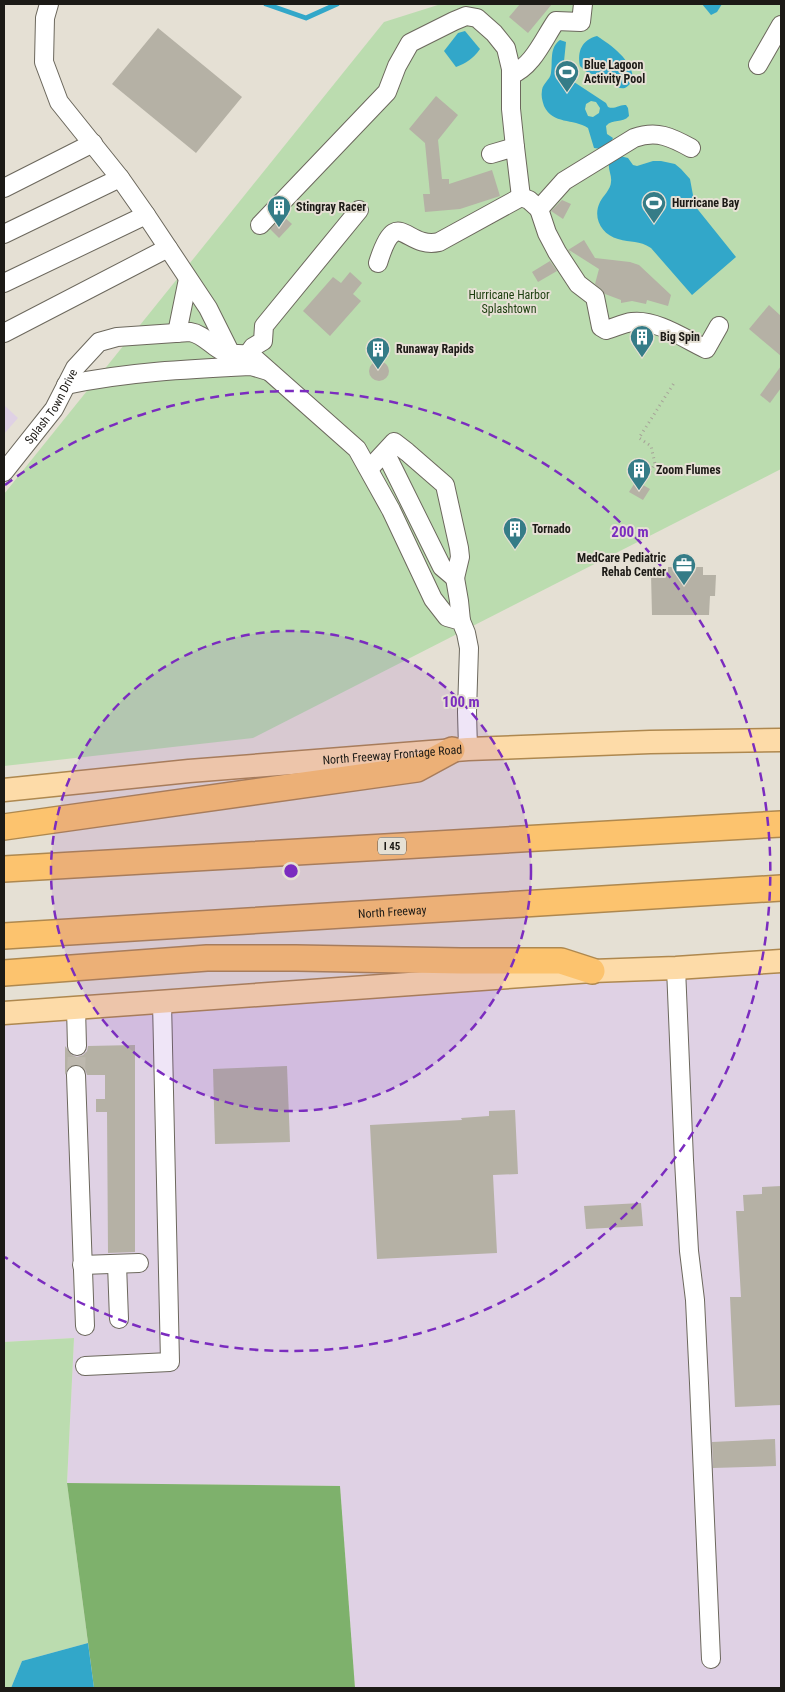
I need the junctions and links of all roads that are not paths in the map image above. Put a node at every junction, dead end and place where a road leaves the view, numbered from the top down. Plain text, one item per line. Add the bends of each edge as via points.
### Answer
1 (49, 4) edge
2 (583, 4) edge
3 (781, 25) edge
4 (758, 66) dead end
5 (511, 75) junction
6 (93, 143) junction
7 (515, 147) junction
8 (691, 148) dead end
9 (491, 154) dead end
10 (120, 178) junction
11 (4, 188) edge
12 (521, 197) junction
13 (539, 209) junction
14 (359, 210) dead end
15 (146, 215) junction
16 (260, 225) dead end
17 (4, 234) edge
18 (168, 248) junction
19 (378, 263) dead end
20 (188, 279) junction
21 (4, 283) edge
22 (719, 326) dead end
23 (4, 333) edge
24 (177, 333) junction
25 (200, 334) junction
26 (239, 354) junction
27 (188, 370) junction
28 (277, 377) junction
29 (66, 385) junction
30 (385, 452) junction
31 (6, 463) edge
32 (368, 469) junction
33 (455, 578) junction
34 (461, 621) junction
35 (781, 740) edge
36 (460, 750) junction
37 (4, 790) edge
38 (781, 824) edge
39 (4, 827) edge
40 (4, 869) edge
41 (781, 888) edge
42 (4, 936) edge
43 (781, 961) edge
44 (676, 968) junction
45 (592, 971) junction
46 (4, 974) edge
47 (162, 1002) junction
48 (76, 1008) junction
49 (4, 1013) edge
50 (76, 1046) tunnel mouth
51 (76, 1075) tunnel mouth
52 (139, 1263) dead end
53 (117, 1264) junction
54 (82, 1265) junction
55 (119, 1320) dead end
56 (85, 1326) dead end
57 (85, 1366) dead end
58 (710, 1658) dead end

1 - 6 street via 45,18 44,62 59,102
2 - 5 street via 580,22 564,21 545,36 538,51 520,72
3 - 4 street
5 - 7 street
5 - 16 street via 506,48 477,18 466,16 410,44 386,92
6 - 10 street
6 - 11 street
7 - 9 street
7 - 12 street
8 - 13 street via 666,136 647,134 564,181
10 - 15 street
10 - 17 street
12 - 13 street
12 - 19 street via 439,242 420,242 408,233 392,233
13 - 22 street via 557,252 578,284 595,297 601,327 606,330 632,322 648,323 706,349
14 - 26 street via 264,326 263,341
15 - 18 street
15 - 21 street
18 - 20 street
18 - 23 street
20 - 24 street
20 - 26 street
24 - 25 street
24 - 29 street, Splash Town Drive via 116,337 99,342 75,368
25 - 26 street via 222,351
25 - 27 street via 207,350 205,356 197,366
26 - 28 street via 257,359
27 - 28 street via 251,366
27 - 29 street via 120,375
28 - 32 street via 357,449
29 - 31 street, Splash Town Drive via 54,409
30 - 32 street
30 - 33 street via 442,567
30 - 33 street via 394,442 445,485 460,548
32 - 34 street via 433,599 447,617
33 - 34 street
34 - 36 street via 469,648 466,712
35 - 36 main road, North Freeway Frontage Road
36 - 37 main road, North Freeway Frontage Road
36 - 39 highway via 418,770
38 - 40 highway, I 45
41 - 42 highway, North Freeway
43 - 44 main road
44 - 45 main road
44 - 58 street via 689,1250 699,1375
45 - 46 highway via 561,961 207,958
45 - 47 main road
47 - 48 main road
47 - 57 street via 170,1362
48 - 49 main road
48 - 50 street
51 - 54 street
52 - 53 street
53 - 54 street
53 - 55 street
54 - 56 street

